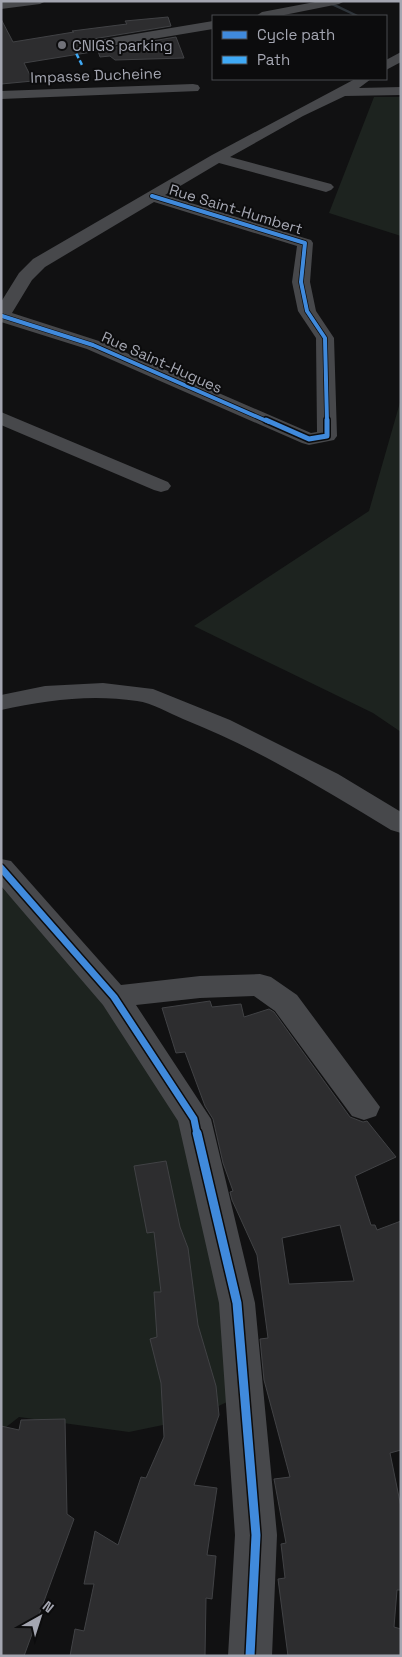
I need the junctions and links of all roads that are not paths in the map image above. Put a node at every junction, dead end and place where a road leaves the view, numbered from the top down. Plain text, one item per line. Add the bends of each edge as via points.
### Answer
1 (40, 1) edge
2 (339, 1) edge
3 (1, 6) edge
4 (267, 15) edge
5 (212, 25) edge
6 (87, 46) dead end
7 (401, 56) edge
8 (387, 65) edge
9 (401, 72) edge
10 (387, 73) edge
11 (362, 80) edge
12 (193, 88) dead end
13 (401, 91) edge
14 (344, 92) junction
15 (1, 95) edge
16 (218, 158) junction
17 (326, 187) dead end
18 (152, 196) junction
19 (2, 316) edge
20 (1, 418) edge
21 (309, 439) joint
22 (160, 486) dead end
23 (1, 703) edge
24 (401, 824) edge
25 (1, 868) edge
26 (114, 997) junction
27 (364, 1107) dead end
28 (250, 1656) edge

1 - 3 street
2 - 4 street
5 - 6 street
7 - 8 street
9 - 10 street
11 - 14 street
12 - 15 street, Impasse Ducheine
13 - 14 street
14 - 16 street via 298,113
16 - 17 street
16 - 18 street
18 - 19 street via 39,263 25,277
18 - 21 street, Rue Saint-Humbert via 306,243 301,282 307,311 325,338 327,426 327,436
19 - 21 street, Rue Saint-Hugues via 93,345
20 - 22 street
23 - 24 street via 45,693 103,690 144,694 229,729 329,780
25 - 26 street
26 - 27 street via 200,986 260,985 286,1003
26 - 28 street via 194,1120 237,1303 256,1535

